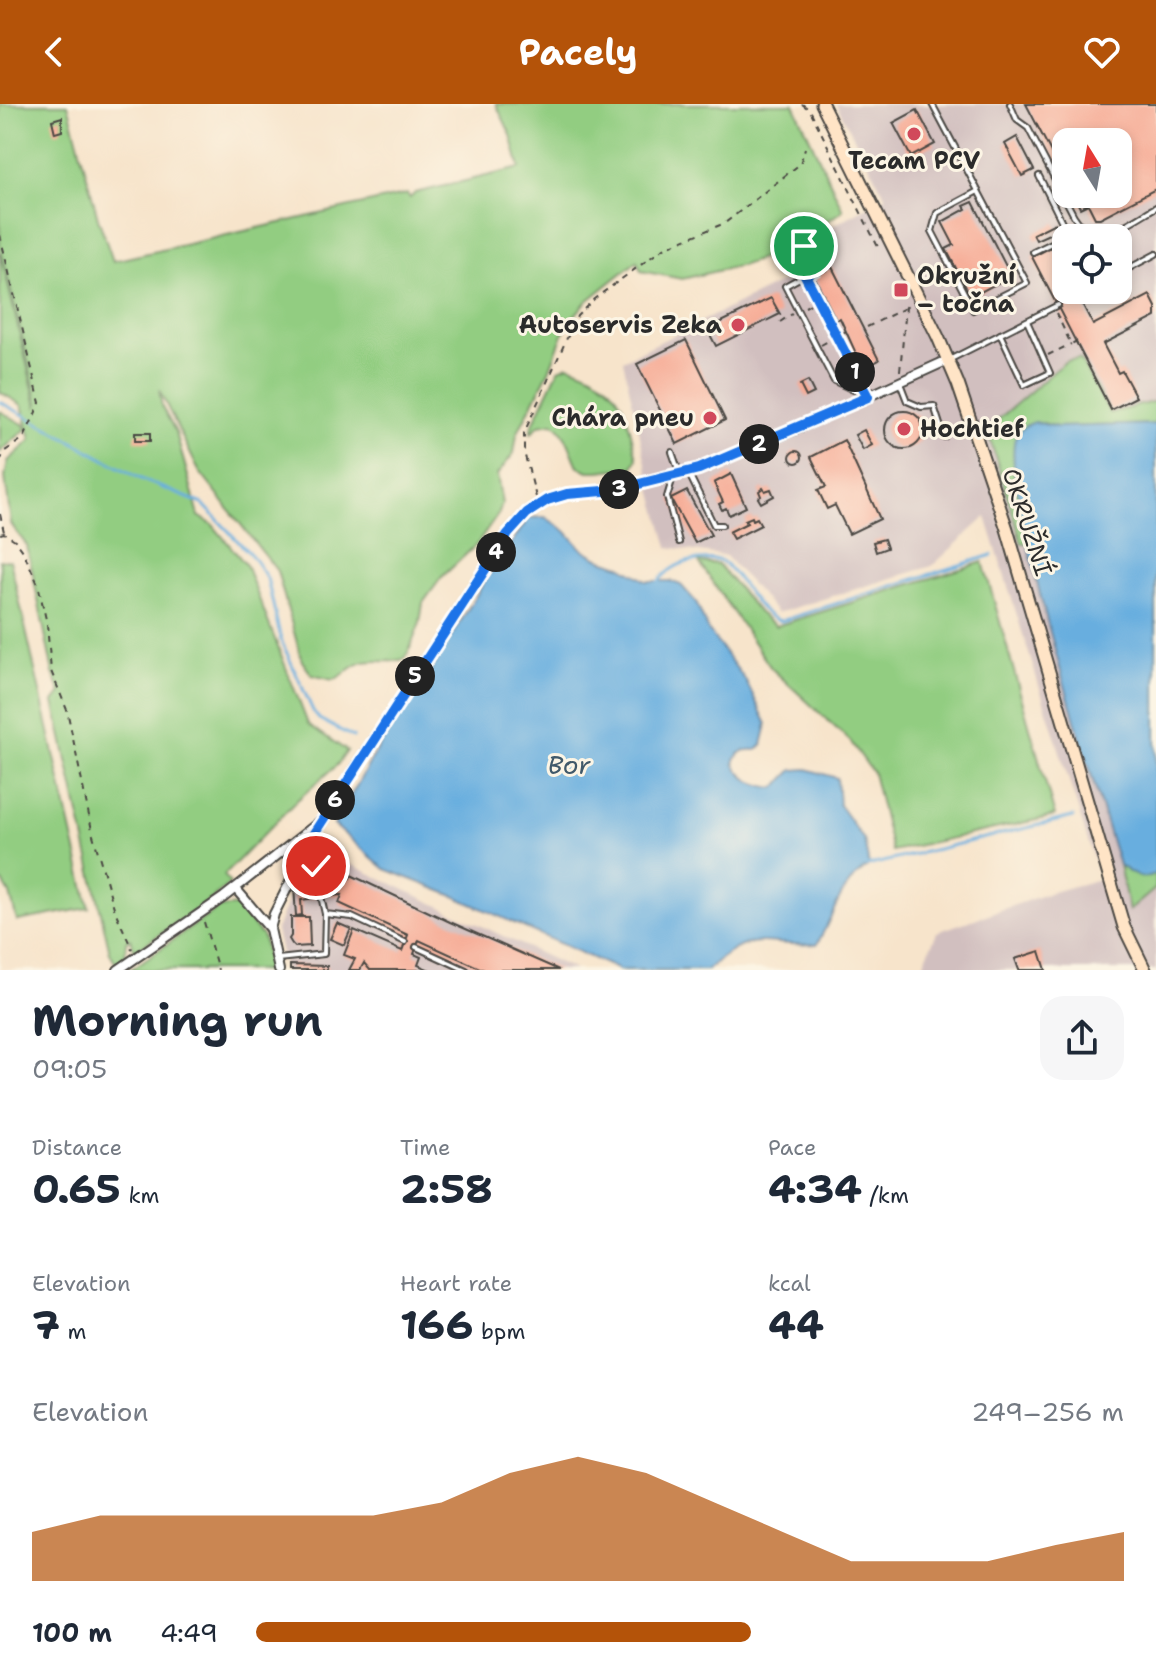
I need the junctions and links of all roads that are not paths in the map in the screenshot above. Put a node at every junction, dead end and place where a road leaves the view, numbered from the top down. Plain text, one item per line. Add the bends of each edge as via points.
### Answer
1 (822, 104) edge
2 (932, 104) edge
3 (1010, 104) edge
4 (1039, 176) dead end
5 (978, 191) junction
6 (1156, 207) edge
7 (1063, 224) edge
8 (1052, 244) edge
9 (804, 246) dead end
10 (1033, 252) dead end
11 (1155, 257) edge
12 (1132, 268) edge
13 (1056, 307) road end
14 (1027, 321) junction
15 (1000, 334) junction
16 (948, 360) junction
17 (900, 383) junction
18 (868, 397) junction
19 (944, 437) dead end
20 (672, 452) dead end
21 (680, 474) junction
22 (722, 525) dead end
23 (679, 542) dead end
24 (322, 820) junction
25 (309, 841) junction
26 (236, 889) junction
27 (325, 914) junction
28 (270, 929) junction
29 (405, 942) dead end
30 (416, 947) dead end
31 (276, 959) junction
32 (118, 970) edge
33 (279, 970) edge
34 (466, 970) edge
35 (1145, 970) edge

1 - 16 main road, OKRUŽNÍ
2 - 5 lane
3 - 6 lane via 1081,227 1101,235
4 - 7 lane
5 - 5 lane via 1027,283 973,310 932,231 937,213
8 - 10 lane
9 - 18 lane via 816,269 785,286 834,381
11 - 12 lane
13 - 14 lane
14 - 15 lane
14 - 15 lane via 1050,373 1024,385
15 - 16 lane
16 - 17 street
16 - 35 main road, OKRUŽNÍ via 1007,529 1124,927
17 - 18 street
17 - 19 lane via 907,401 934,406
18 - 21 street
20 - 21 lane
21 - 22 lane via 714,525
21 - 23 lane via 667,497
21 - 24 street via 615,490 567,494 527,513 508,534
24 - 25 street
24 - 26 street
25 - 27 lane
25 - 28 street
26 - 28 street
26 - 32 street
27 - 29 lane via 352,917
27 - 31 lane via 324,954
28 - 31 street
30 - 34 lane
31 - 33 street

